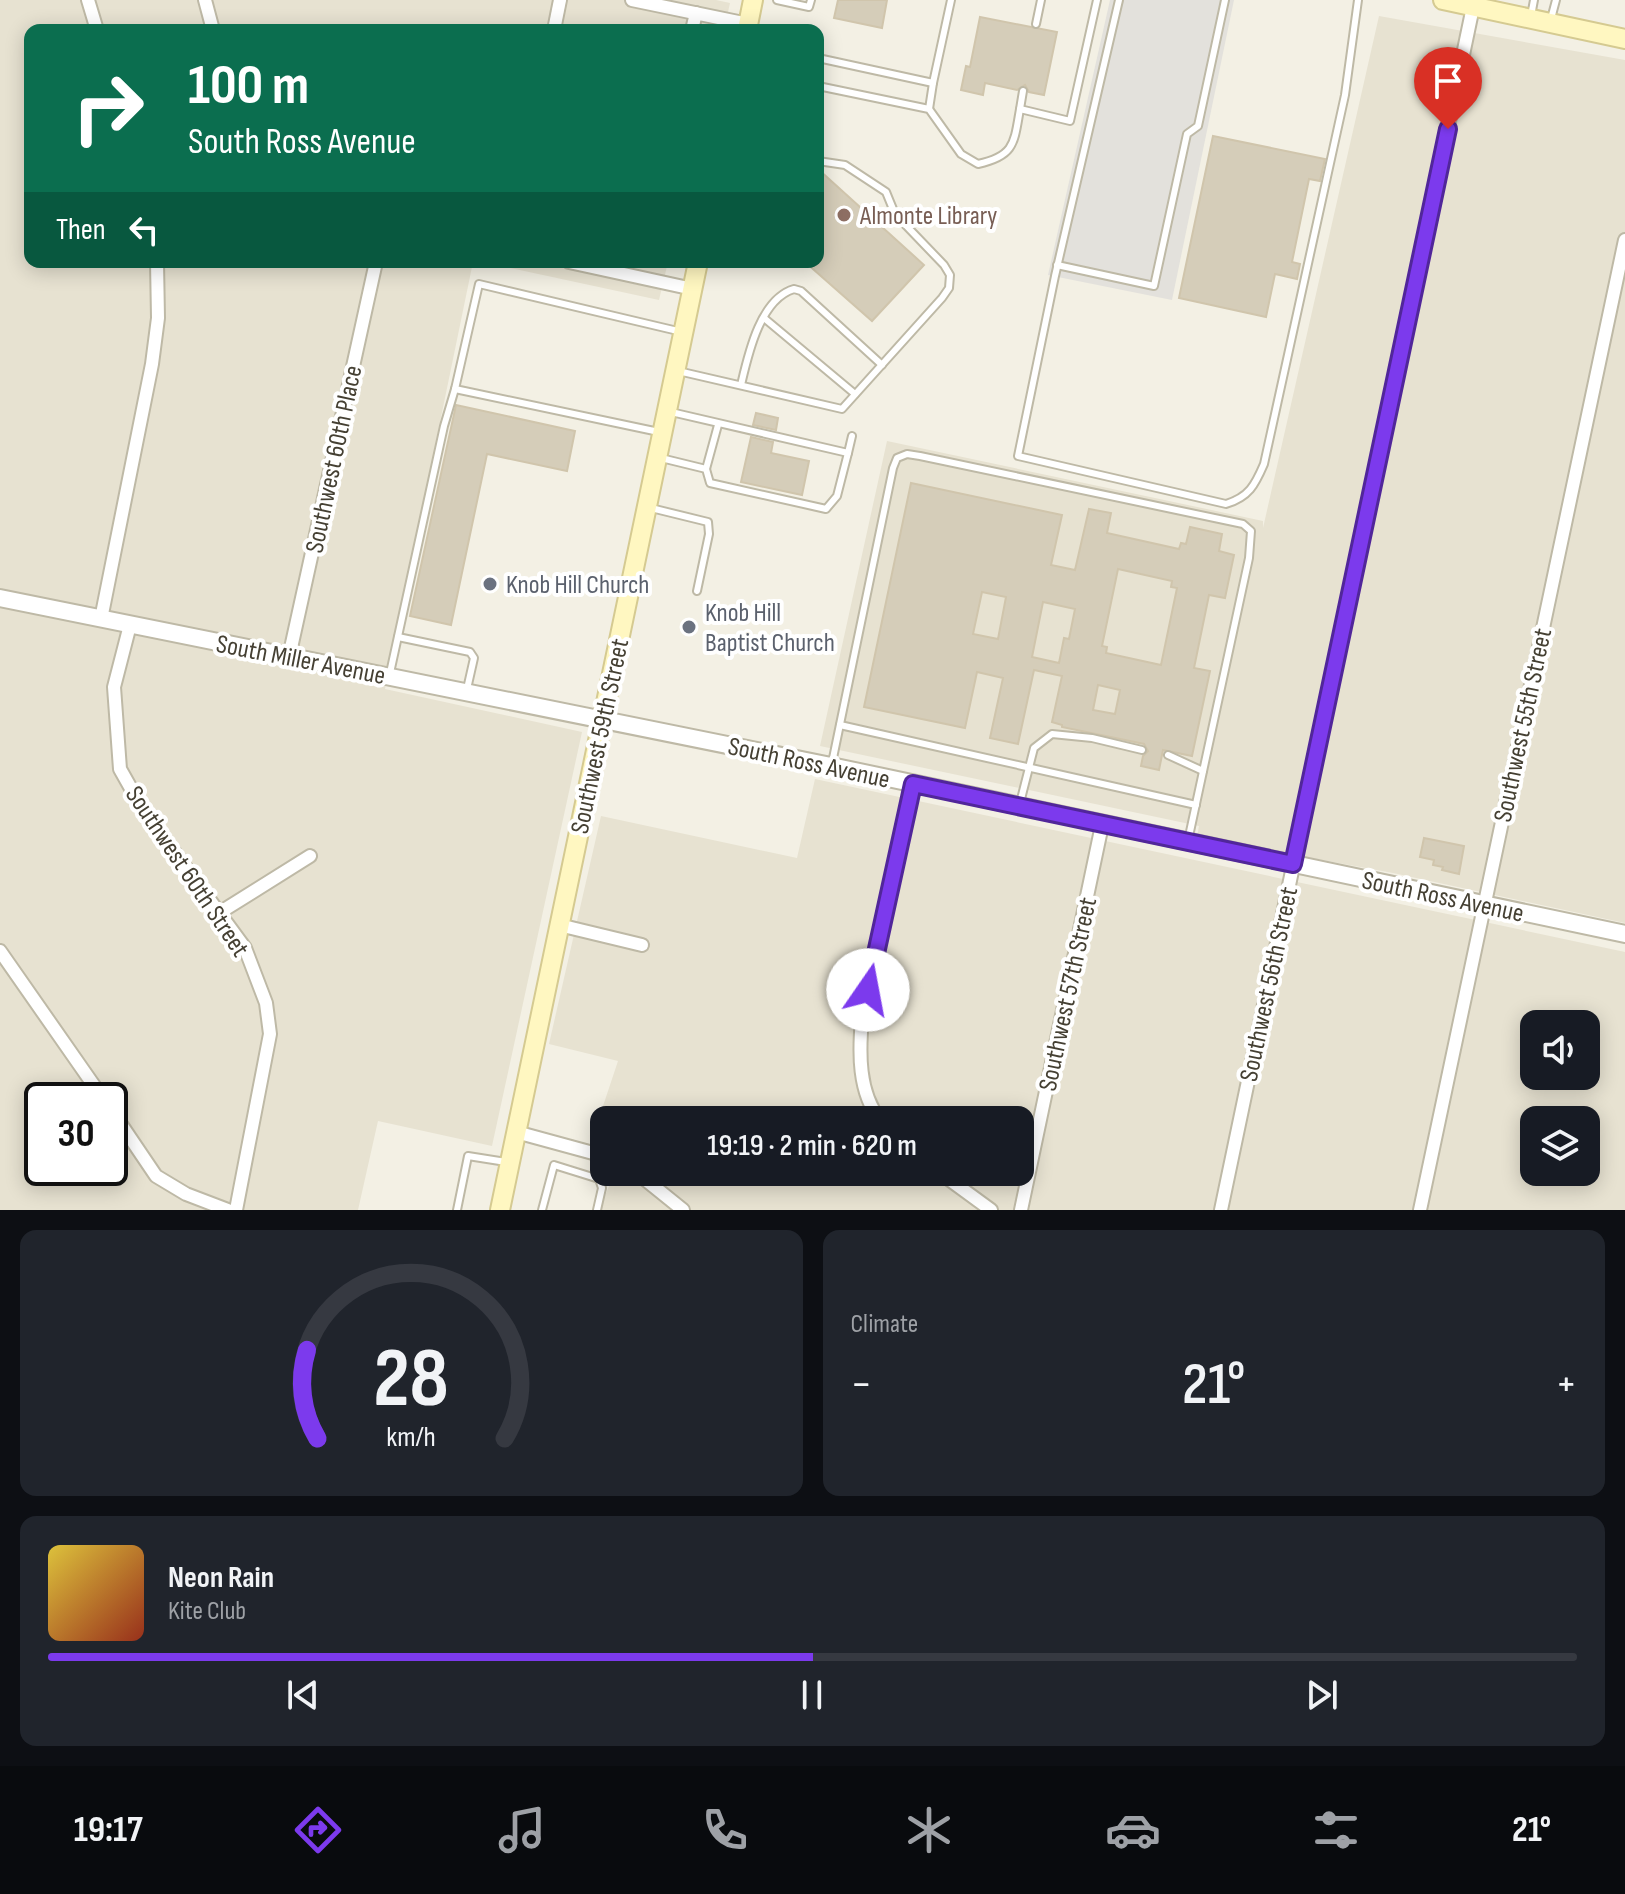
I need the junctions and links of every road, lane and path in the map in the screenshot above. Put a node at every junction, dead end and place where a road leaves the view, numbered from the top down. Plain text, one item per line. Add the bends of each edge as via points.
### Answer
1 (88, 0) edge
2 (205, 0) edge
3 (560, 0) edge
4 (632, 0) edge
5 (753, 0) edge
6 (777, 0) edge
7 (811, 0) edge
8 (951, 0) edge
9 (1041, 0) edge
10 (1097, 0) edge
11 (1119, 0) edge
12 (1225, 0) edge
13 (1358, 0) edge
14 (1443, 0) edge
15 (1556, 0) edge
16 (1473, 7) junction
17 (1532, 9) edge
18 (696, 13) junction
19 (1550, 23) junction
20 (95, 24) edge
21 (211, 24) edge
22 (555, 24) edge
23 (693, 24) edge
24 (736, 24) edge
25 (748, 24) edge
26 (1036, 24) dead end
27 (1625, 39) edge
28 (824, 59) edge
29 (933, 83) junction
30 (824, 87) edge
31 (1023, 91) dead end
32 (929, 109) junction
33 (1020, 109) junction
34 (824, 162) edge
35 (1625, 240) edge
36 (1057, 265) junction
37 (157, 268) edge
38 (375, 268) edge
39 (596, 268) edge
40 (643, 268) edge
41 (697, 268) edge
42 (641, 278) junction
43 (693, 289) junction
44 (764, 318) junction
45 (684, 332) junction
46 (882, 365) junction
47 (675, 370) junction
48 (741, 385) junction
49 (455, 389) junction
50 (855, 394) junction
51 (667, 411) junction
52 (718, 425) junction
53 (663, 433) junction
54 (852, 436) dead end
55 (848, 453) junction
56 (657, 457) junction
57 (706, 469) junction
58 (647, 507) junction
59 (697, 591) dead end
60 (0, 598) edge
61 (101, 619) junction
62 (130, 625) junction
63 (398, 637) junction
64 (289, 657) junction
65 (390, 677) junction
66 (466, 692) junction
67 (603, 720) junction
68 (840, 725) junction
69 (1142, 750) dead end
70 (1168, 755) dead end
71 (1029, 765) junction
72 (831, 766) junction
73 (1203, 771) junction
74 (913, 784) junction
75 (1196, 805) junction
76 (1019, 807) junction
77 (1102, 825) junction
78 (1188, 842) junction
79 (310, 856) dead end
80 (1293, 864) junction
81 (1484, 906) junction
82 (219, 913) junction
83 (559, 925) junction
84 (1625, 934) edge
85 (642, 945) dead end
86 (0, 951) edge
87 (91, 1082) edge
88 (873, 1106) edge
89 (516, 1132) junction
90 (128, 1135) edge
91 (590, 1151) edge
92 (509, 1163) junction
93 (590, 1176) edge
94 (601, 1186) edge
95 (653, 1186) edge
96 (958, 1186) edge
97 (228, 1210) edge
98 (236, 1210) edge
99 (457, 1210) edge
100 (500, 1210) edge
101 (542, 1210) edge
102 (597, 1210) edge
103 (683, 1210) edge
104 (991, 1210) edge
105 (1021, 1210) edge
106 (1221, 1210) edge
107 (1420, 1210) edge

1 - 20 street
2 - 21 street
3 - 22 street
4 - 18 street
5 - 25 main road
6 - 7 lane via 809,7
8 - 29 lane
9 - 26 lane
10 - 33 lane via 1070,121
11 - 36 lane
12 - 36 lane via 1198,126 1187,134 1154,286
13 - 36 lane via 1345,95 1264,464 1243,499 1226,504 1018,456
14 - 16 main road
15 - 19 lane
16 - 17 main road
16 - 80 street, Southwest 56th Street
17 - 19 main road
18 - 23 street
18 - 24 street
19 - 27 main road
28 - 29 lane
29 - 32 lane
30 - 32 lane
31 - 33 lane
32 - 33 lane via 961,154 978,164 999,159 1014,145
34 - 46 lane via 845,165 886,192 895,214 950,275 942,298
35 - 81 street, Southwest 55th Street
37 - 61 street via 152,364
38 - 64 street, Southwest 60th Place
39 - 42 street
40 - 42 street
41 - 43 main road, Southwest 59th Street
42 - 43 street
43 - 45 main road, Southwest 59th Street
44 - 46 lane via 788,291 801,291
44 - 48 lane via 751,340
44 - 50 lane
45 - 47 main road, Southwest 59th Street
45 - 49 lane via 479,284
46 - 50 lane
47 - 48 lane
47 - 51 main road, Southwest 59th Street
48 - 50 lane via 842,409
49 - 53 lane
49 - 63 lane
51 - 52 lane
51 - 53 main road, Southwest 59th Street
52 - 55 lane
52 - 57 lane
53 - 56 main road, Southwest 59th Street
54 - 55 lane
55 - 57 lane via 837,496 826,509 710,483
56 - 57 lane
56 - 58 main road, Southwest 59th Street
58 - 59 lane via 708,522
58 - 67 main road, Southwest 59th Street
60 - 61 street, South Miller Avenue
61 - 62 street, South Miller Avenue
62 - 64 street, South Miller Avenue
62 - 82 street, Southwest 60th Street via 114,687 120,769
63 - 65 lane
63 - 66 lane via 470,652 474,658
64 - 65 street, South Miller Avenue
65 - 66 street, South Miller Avenue
66 - 67 street, South Miller Avenue
67 - 72 street, South Ross Avenue
67 - 83 main road, Southwest 59th Street
68 - 71 lane
68 - 72 lane
68 - 73 lane via 893,468 897,458 907,454 1243,524 1251,531
69 - 71 lane via 1052,734 1034,748
70 - 73 lane
71 - 75 lane
71 - 76 lane
72 - 74 street, South Ross Avenue
73 - 75 lane
74 - 76 street, South Ross Avenue
74 - 88 street via 862,1019 861,1071
75 - 78 lane
76 - 77 street, South Ross Avenue
77 - 78 street, South Ross Avenue
77 - 105 street, Southwest 57th Street
78 - 80 street, South Ross Avenue
79 - 82 street
80 - 81 street, South Ross Avenue
80 - 106 street, Southwest 56th Street
81 - 84 street, South Ross Avenue
81 - 107 street, Southwest 55th Street
82 - 98 street, Southwest 60th Street via 245,948 266,1003 270,1034
83 - 85 street
83 - 89 main road, Southwest 59th Street
86 - 87 street
89 - 91 street
89 - 92 main road, Southwest 59th Street
90 - 97 street via 156,1176
92 - 99 lane via 468,1156
92 - 100 main road, Southwest 59th Street
93 - 101 lane via 554,1165
94 - 102 lane
95 - 103 street
96 - 104 street

